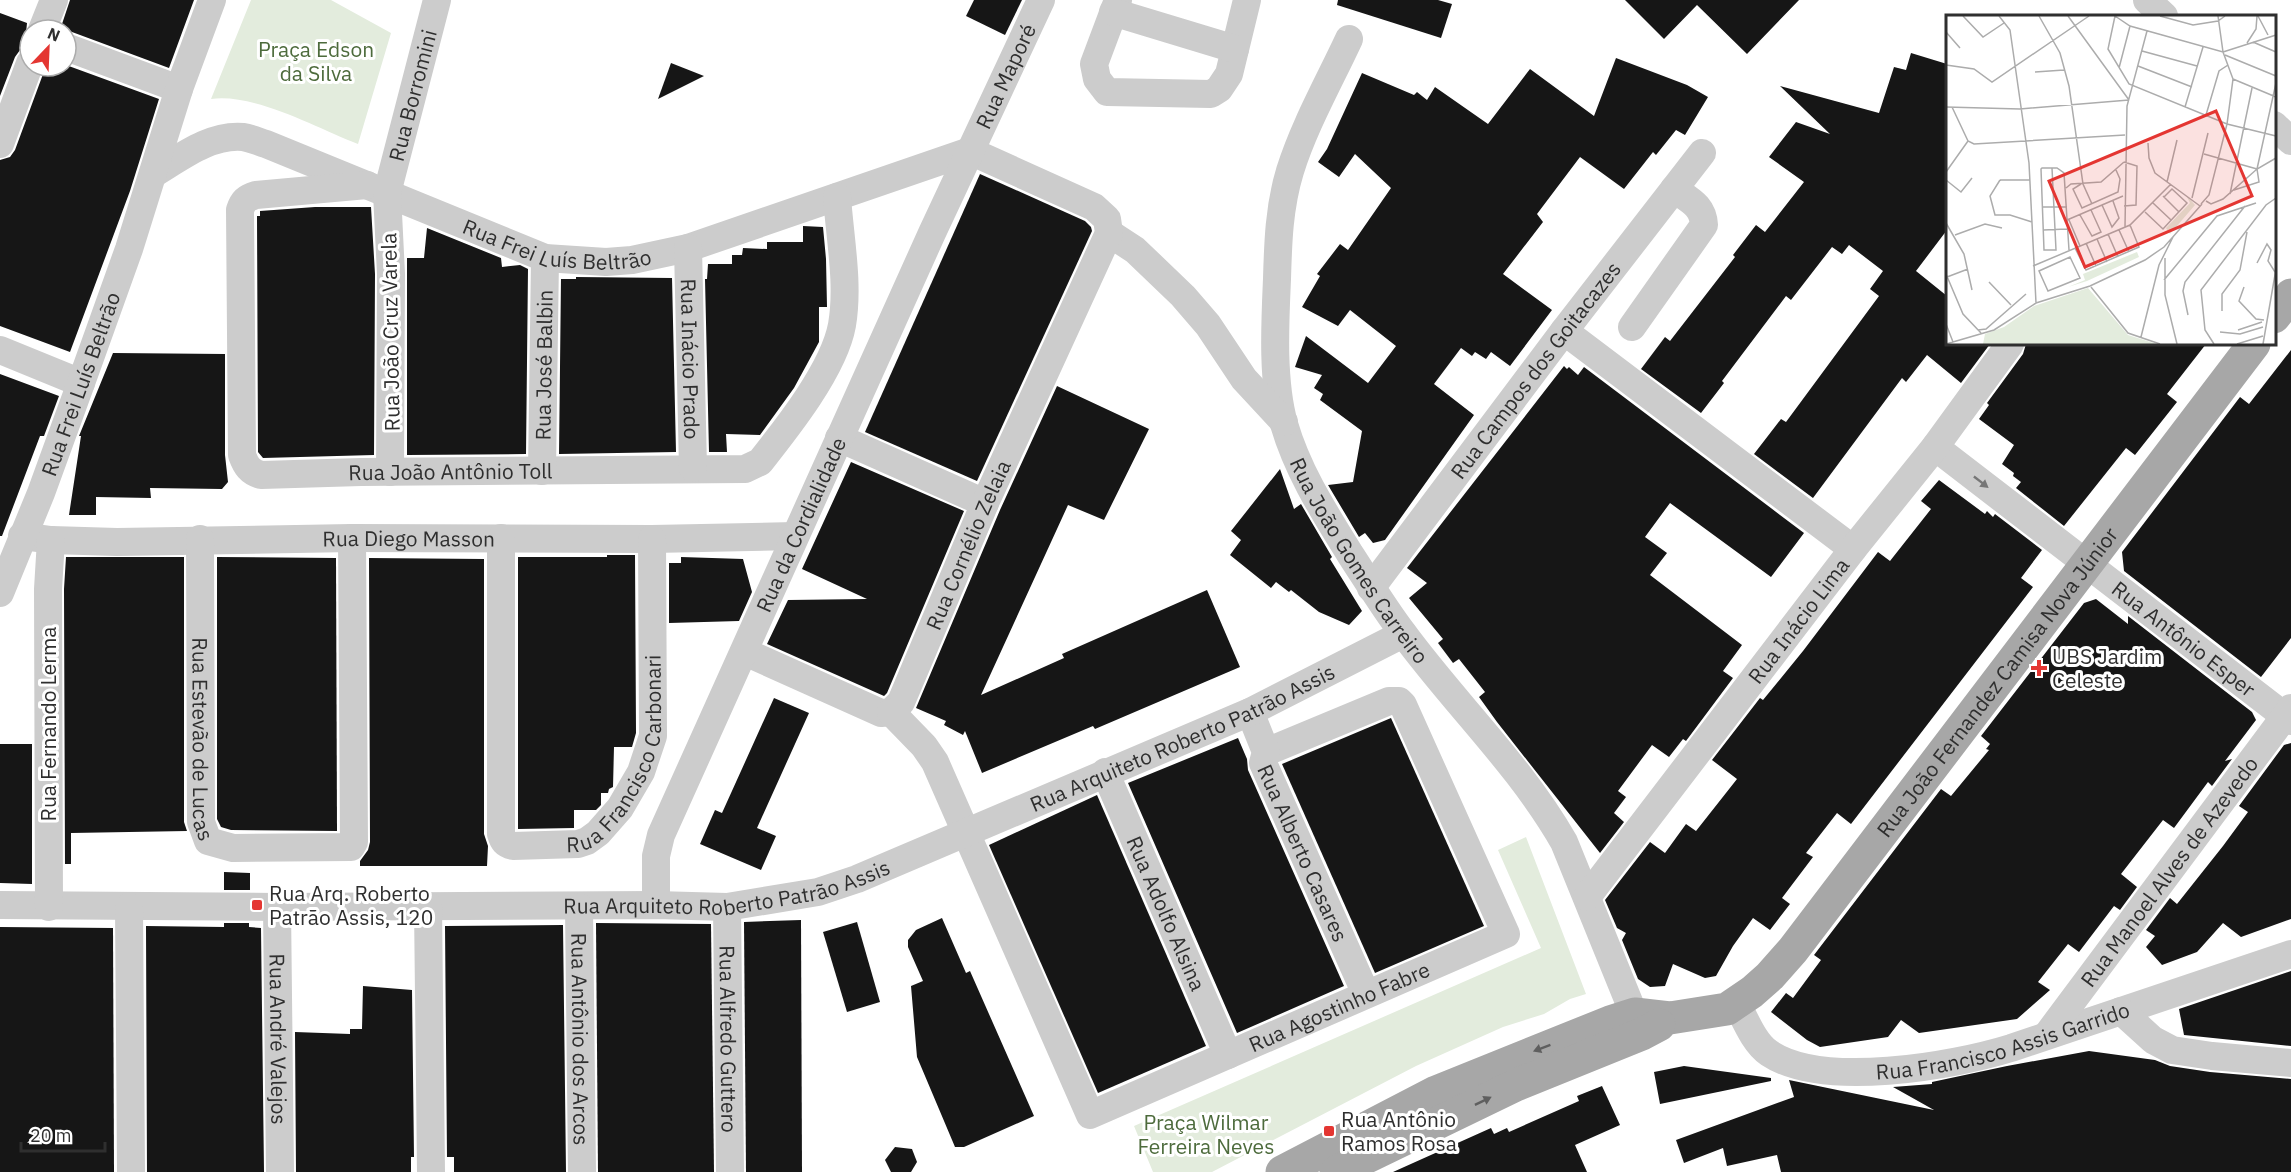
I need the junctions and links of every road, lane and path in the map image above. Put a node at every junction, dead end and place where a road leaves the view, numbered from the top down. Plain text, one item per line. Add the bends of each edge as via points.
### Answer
1 (54, 0) edge
2 (212, 0) edge
3 (437, 0) edge
4 (1041, 0) edge
5 (1247, 0) edge
6 (1116, 6) edge
7 (47, 18) edge
8 (1350, 39) dead end
9 (1235, 49) junction
10 (78, 51) edge
11 (24, 78) edge
12 (179, 89) junction
13 (2276, 126) edge
14 (2291, 141) edge
15 (0, 144) edge
16 (970, 150) junction
17 (1702, 153) dead end
18 (153, 174) junction
19 (377, 189) junction
20 (1674, 189) junction
21 (837, 197) junction
22 (1109, 233) junction
23 (688, 248) junction
24 (545, 258) junction
25 (2291, 295) edge
26 (2276, 314) edge
27 (1632, 327) dead end
28 (1564, 332) junction
29 (2009, 345) edge
30 (2253, 345) edge
31 (0, 350) edge
32 (81, 383) junction
33 (1284, 422) junction
34 (839, 438) junction
35 (1935, 447) junction
36 (693, 468) junction
37 (542, 471) junction
38 (390, 472) junction
39 (985, 503) junction
40 (795, 536) junction
41 (22, 537) junction
42 (352, 538) junction
43 (501, 538) junction
44 (200, 539) junction
45 (652, 539) junction
46 (51, 540) junction
47 (1853, 549) junction
48 (2087, 565) junction
49 (1371, 588) junction
50 (0, 593) edge
51 (1403, 634) junction
52 (745, 652) junction
53 (891, 712) junction
54 (1250, 712) junction
55 (2289, 715) edge
56 (1266, 752) junction
57 (1105, 772) junction
58 (966, 833) junction
59 (1587, 897) junction
60 (0, 905) edge
61 (656, 905) junction
62 (428, 906) junction
63 (49, 907) junction
64 (129, 907) junction
65 (277, 907) junction
66 (579, 907) junction
67 (727, 907) junction
68 (2291, 954) edge
69 (1366, 994) junction
70 (1732, 1006) junction
71 (2121, 1011) junction
72 (1638, 1024) junction
73 (2046, 1035) junction
74 (1228, 1055) junction
75 (2291, 1063) edge
76 (131, 1172) edge
77 (280, 1172) edge
78 (431, 1172) edge
79 (582, 1172) edge
80 (730, 1172) edge
81 (1282, 1172) edge
82 (1336, 1172) edge

1 - 7 street
2 - 12 street, Rua Frei Luís Beltrão
3 - 19 street, Rua Borromini
4 - 16 street, Rua Maporé
5 - 9 street
6 - 9 street
6 - 9 street via 1094,64 1097,79 1107,92 1211,94 1226,82
8 - 33 street, Rua João Gomes Carreiro via 1290,171 1280,216 1275,308 1277,376
10 - 12 street
11 - 15 street
12 - 18 street, Rua Frei Luís Beltrão
13 - 14 street
16 - 21 street, Rua Frei Luís Beltrão
16 - 22 street via 1094,207 1107,219
16 - 34 street, Rua da Cordialidade
17 - 20 street, Rua Campos dos Goitacazes
18 - 19 street, Rua Frei Luís Beltrão via 219,138 244,137
18 - 32 street, Rua Frei Luís Beltrão
19 - 24 street, Rua Frei Luís Beltrão
19 - 38 street, Rua João Cruz Varela via 391,274
19 - 38 street, Rua João Antônio Toll via 256,195 242,204 242,455 249,469 261,475
20 - 27 street via 1698,206 1704,225
20 - 28 street, Rua Campos dos Goitacazes
21 - 23 street, Rua Frei Luís Beltrão
21 - 36 street, Rua João Antônio Toll via 845,299 841,328 830,359 798,413 760,462 745,469
22 - 33 street via 1135,250 1183,296 1244,379
22 - 39 street, Rua Cornélio Zelaia
23 - 24 street, Rua Frei Luís Beltrão via 606,262
23 - 36 street, Rua Inácio Prado
24 - 37 street, Rua José Balbin
25 - 26 main road
28 - 47 street
28 - 49 street, Rua Campos dos Goitacazes
29 - 35 street, Rua Inácio Lima
30 - 48 main road, Rua João Fernandez Camisa Nova Júnior
31 - 32 street
32 - 41 street, Rua Frei Luís Beltrão
33 - 49 street, Rua João Gomes Carreiro via 1317,502
34 - 39 street
34 - 40 street, Rua da Cordialidade
35 - 47 street, Rua Inácio Lima
35 -> 48 street, Rua Antônio Esper
36 - 37 street, Rua João Antônio Toll
37 - 38 street, Rua João Antônio Toll
39 - 53 street, Rua Cornélio Zelaia via 902,702
40 - 45 street, Rua Diego Masson
40 - 52 street, Rua da Cordialidade
41 - 46 street, Rua Diego Masson
41 - 50 street, Rua Frei Luís Beltrão
42 - 43 street, Rua Diego Masson
42 - 44 street, Rua Diego Masson
42 - 44 street, Rua Estevão de Lucas via 354,842 351,847 233,848 208,841 201,822
43 - 45 street, Rua Diego Masson
43 - 45 street, Rua Francisco Carbonari via 501,834 507,845 513,846 587,841 620,808 641,772 652,736
44 - 46 street, Rua Diego Masson
46 - 63 street, Rua Fernando Lerma
47 - 59 street, Rua Inácio Lima
48 - 55 street, Rua Antônio Esper
48 - 70 main road, Rua João Fernandez Camisa Nova Júnior via 1793,950 1770,976
49 - 51 street, Rua João Gomes Carreiro
51 - 54 street, Rua Arquiteto Roberto Patrão Assis
51 - 59 street, Rua João Gomes Carreiro via 1549,816
52 - 53 street via 881,713
52 - 61 street, Rua da Cordialidade via 661,835 656,856
53 - 58 street via 935,762
54 - 56 street, Rua Alberto Casares
54 - 57 street, Rua Arquiteto Roberto Patrão Assis
55 - 73 street, Rua Manoel Alves de Azevedo
56 - 69 street, Rua Alberto Casares via 1263,763
56 - 69 street, Rua Agostinho Fabre via 1389,701 1399,701 1506,934
57 - 58 street, Rua Arquiteto Roberto Patrão Assis
57 - 74 street, Rua Adolfo Alsina
58 - 67 street, Rua Arquiteto Roberto Patrão Assis via 818,892
58 - 74 street, Rua Agostinho Fabre via 1090,1115
59 - 72 street, Rua João Gomes Carreiro
60 - 63 street, Rua Arquiteto Roberto Patrão Assis
61 - 66 street, Rua Arquiteto Roberto Patrão Assis
61 - 67 street, Rua Arquiteto Roberto Patrão Assis
62 - 65 street, Rua Arquiteto Roberto Patrão Assis
62 - 66 street, Rua Arquiteto Roberto Patrão Assis
62 - 78 street
63 - 64 street, Rua Arquiteto Roberto Patrão Assis
64 - 65 street, Rua Arquiteto Roberto Patrão Assis
64 - 76 street
65 - 77 street, Rua André Valejos
66 - 79 street, Rua Antônio dos Arcos
67 - 80 street, Rua Alfredo Guttero
68 - 71 street, Rua Francisco Assis Garrido
69 - 74 street, Rua Agostinho Fabre
70 - 72 main road
70 - 73 street, Rua Francisco Assis Garrido via 1767,1052 1784,1061 1833,1072 1937,1066 1976,1059
71 - 73 street, Rua Francisco Assis Garrido
71 - 75 street via 2153,1040 2172,1050
72 -> 81 main road via 1610,1022 1502,1064 1436,1092
82 -> 72 main road

